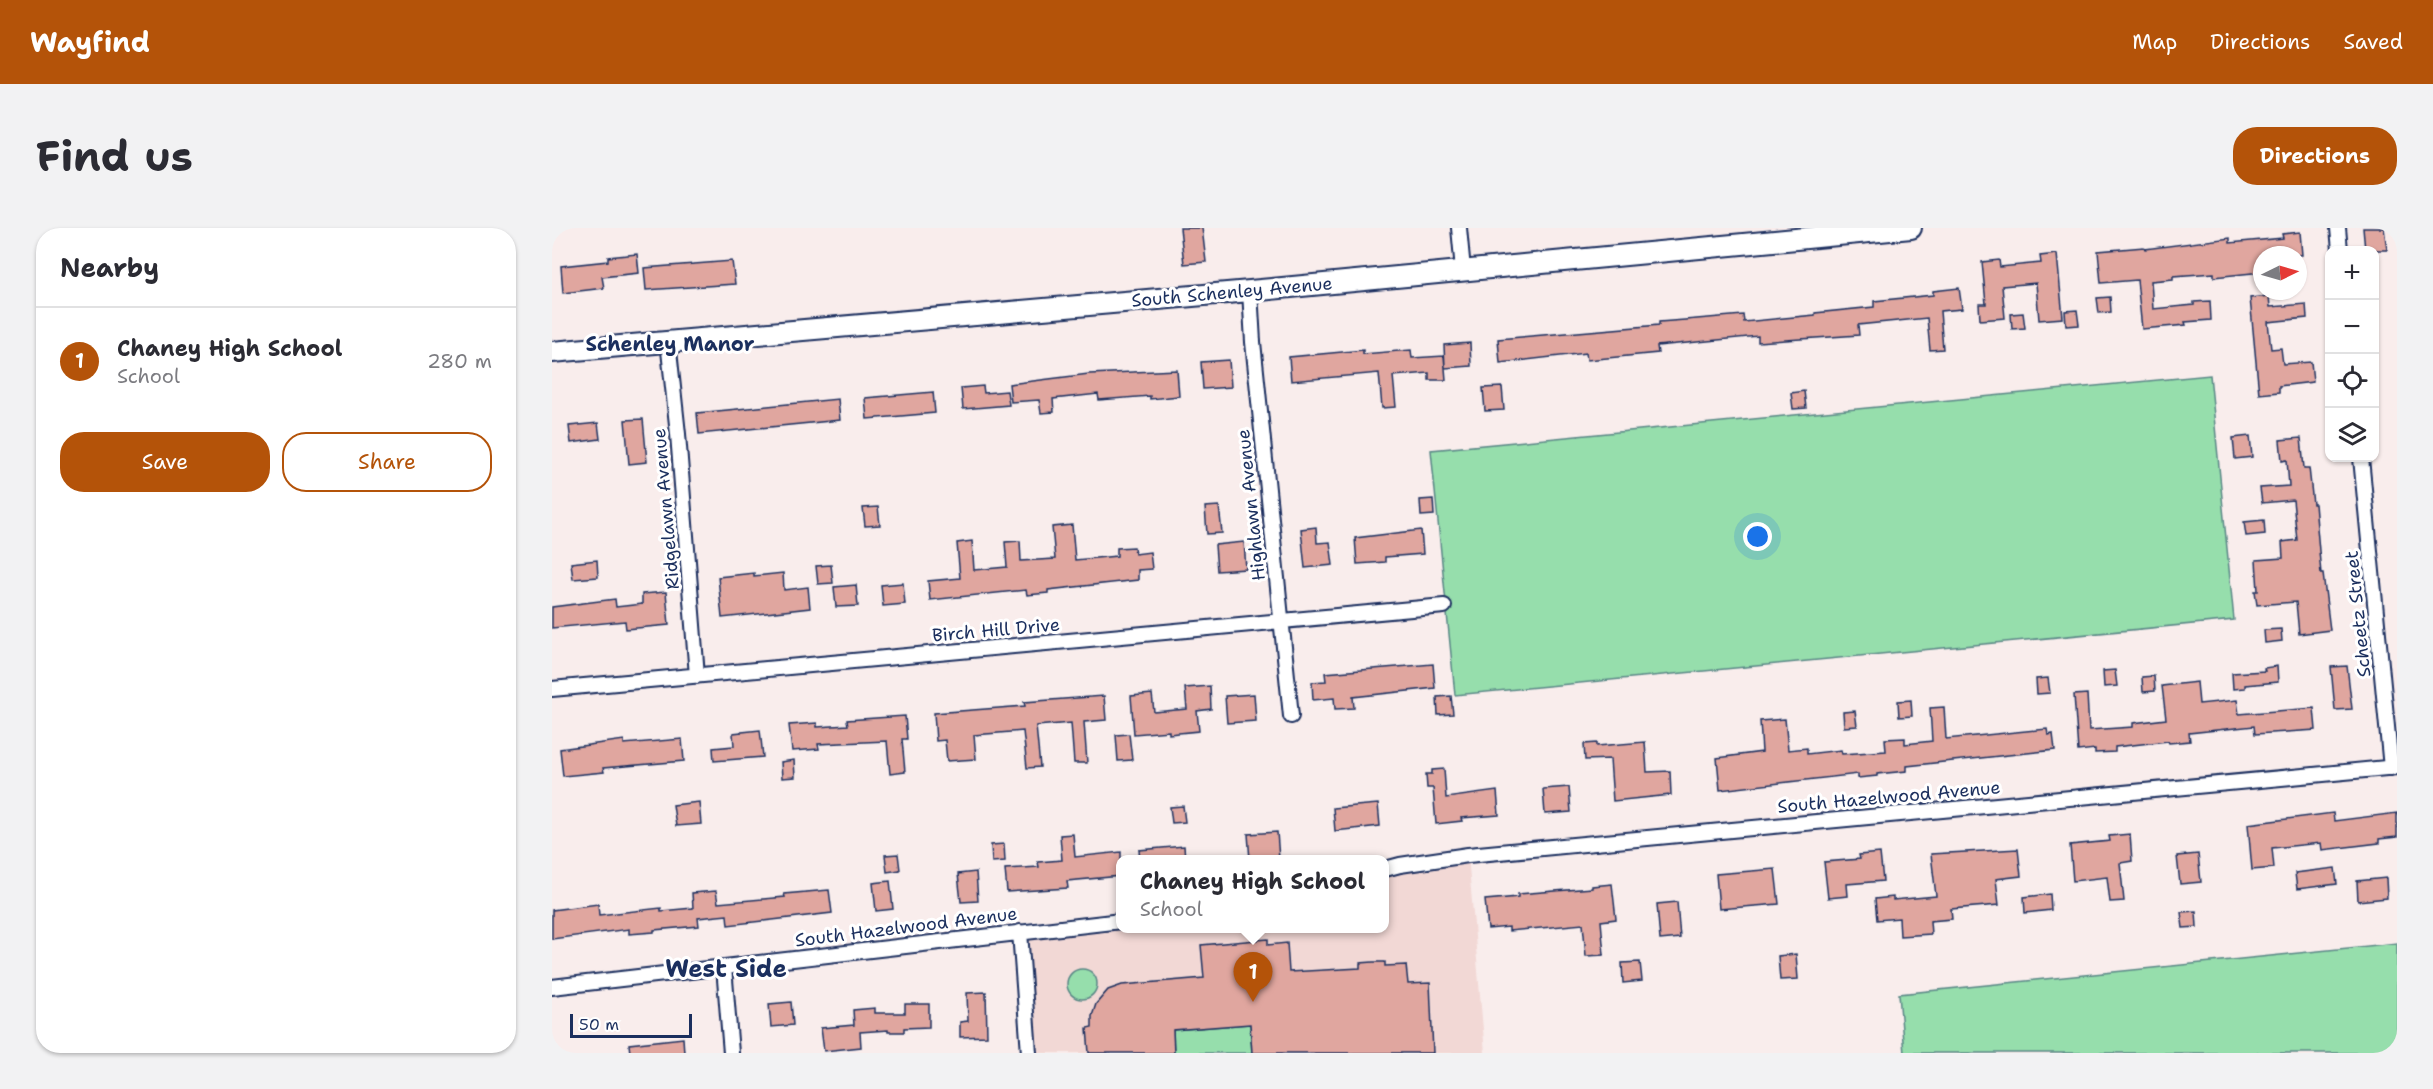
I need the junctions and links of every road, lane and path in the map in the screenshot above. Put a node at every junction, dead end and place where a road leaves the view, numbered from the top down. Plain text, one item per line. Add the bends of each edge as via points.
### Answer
1 (1459, 228) edge
2 (1911, 228) edge
3 (2338, 228) edge
4 (2340, 246) edge
5 (1463, 270) junction
6 (1250, 291) junction
7 (668, 341) junction
8 (552, 352) edge
9 (2361, 462) edge
10 (1444, 606) dead end
11 (1281, 623) junction
12 (697, 676) junction
13 (552, 689) edge
14 (1291, 716) dead end
15 (2394, 768) edge
16 (1389, 868) edge
17 (1116, 922) edge
18 (1020, 932) junction
19 (724, 967) junction
20 (552, 987) edge
21 (730, 1053) edge
22 (1029, 1053) edge

1 - 5 street
2 - 5 street, South Schenley Avenue
3 - 4 street
5 - 6 street, South Schenley Avenue
6 - 7 street, South Schenley Avenue
6 - 11 street, Highlawn Avenue
7 - 8 street, South Schenley Avenue
7 - 12 street, Ridgelawn Avenue
9 - 15 street, Scheetz Street
10 - 11 street, Birch Hill Drive
11 - 12 street, Birch Hill Drive
11 - 14 street, Highlawn Avenue
12 - 13 street, Birch Hill Drive
15 - 16 street, South Hazelwood Avenue via 1454,856
17 - 18 street, South Hazelwood Avenue
18 - 19 street, South Hazelwood Avenue
18 - 22 street
19 - 20 street, South Hazelwood Avenue
19 - 21 street

